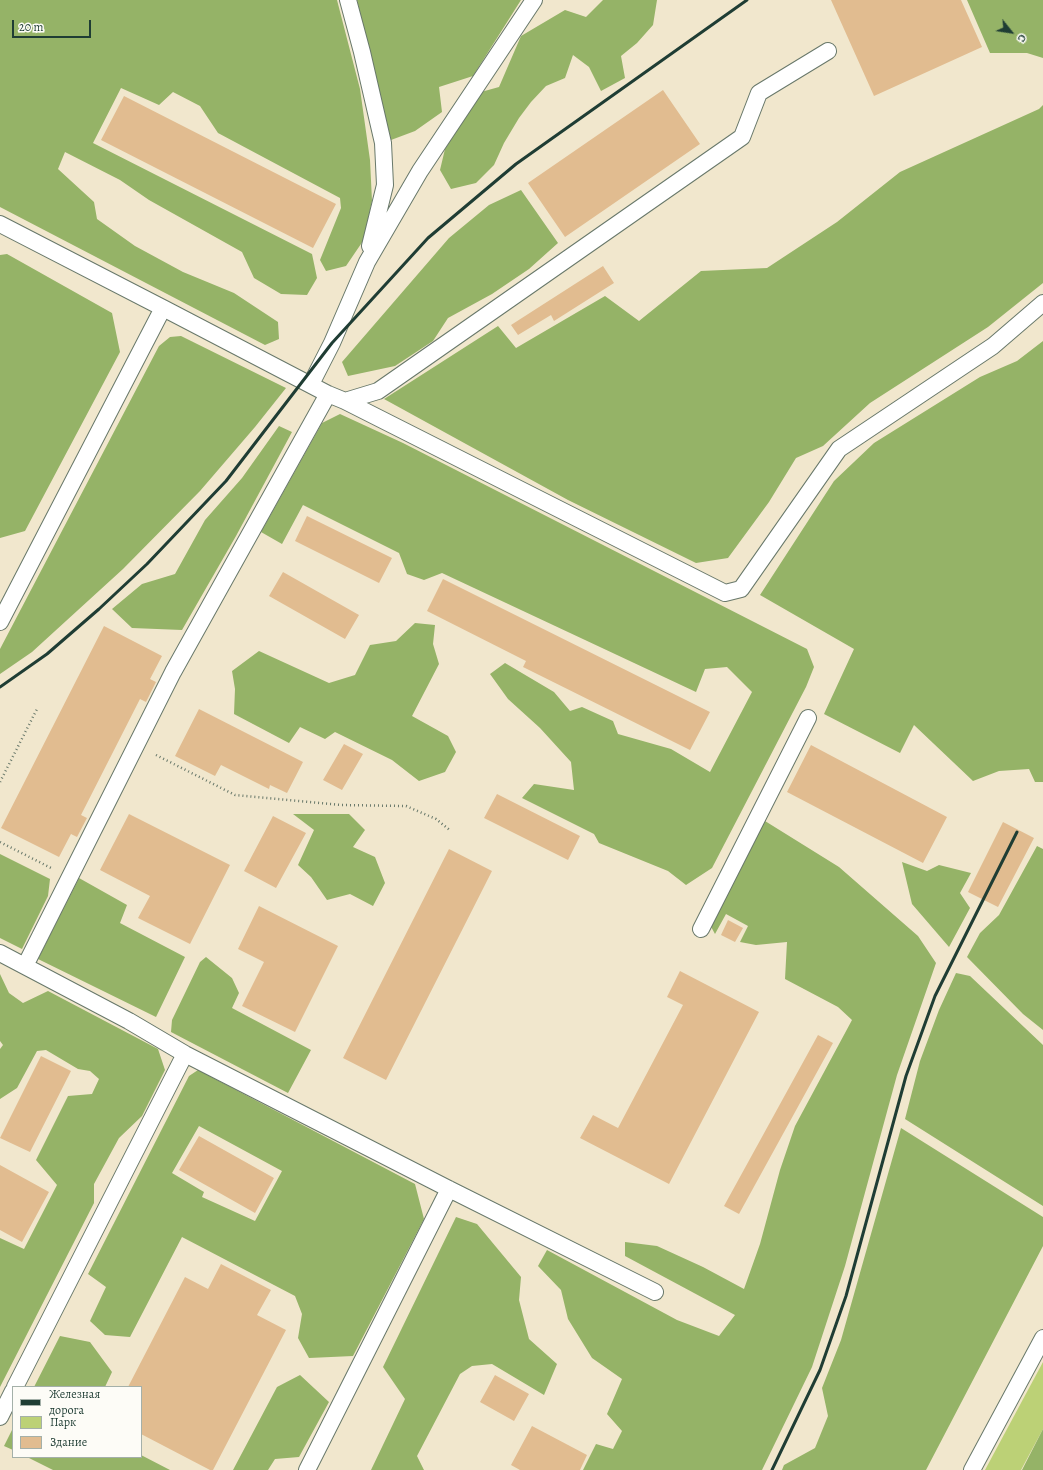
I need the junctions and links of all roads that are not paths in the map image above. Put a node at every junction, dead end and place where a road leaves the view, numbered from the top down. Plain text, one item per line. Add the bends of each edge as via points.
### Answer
1 (348, 0) edge
2 (534, 0) edge
3 (828, 51) dead end
4 (0, 224) edge
5 (366, 262) junction
6 (1043, 303) edge
7 (163, 308) junction
8 (311, 384) junction
9 (328, 394) junction
10 (345, 401) junction
11 (0, 622) edge
12 (808, 718) dead end
13 (701, 929) dead end
14 (0, 953) edge
15 (25, 966) junction
16 (185, 1054) junction
17 (450, 1189) junction
18 (655, 1292) dead end
19 (1043, 1338) edge
20 (16, 1386) edge
21 (12, 1394) edge
22 (0, 1417) edge
23 (307, 1470) edge
24 (972, 1470) edge

1 - 5 lane via 383,143 385,185
2 - 5 lane via 420,171
3 - 10 lane via 759,93 742,137 378,391
4 - 7 lane
5 - 8 lane via 332,343
6 - 10 lane via 993,346 838,449 741,589 725,593
7 - 8 lane
7 - 11 lane
8 - 9 lane
9 - 10 lane
9 - 15 lane via 188,646
12 - 13 lane
14 - 15 lane
15 - 16 lane
16 - 17 lane
16 - 20 lane
17 - 18 lane
17 - 23 lane
19 - 24 lane
21 - 22 lane

